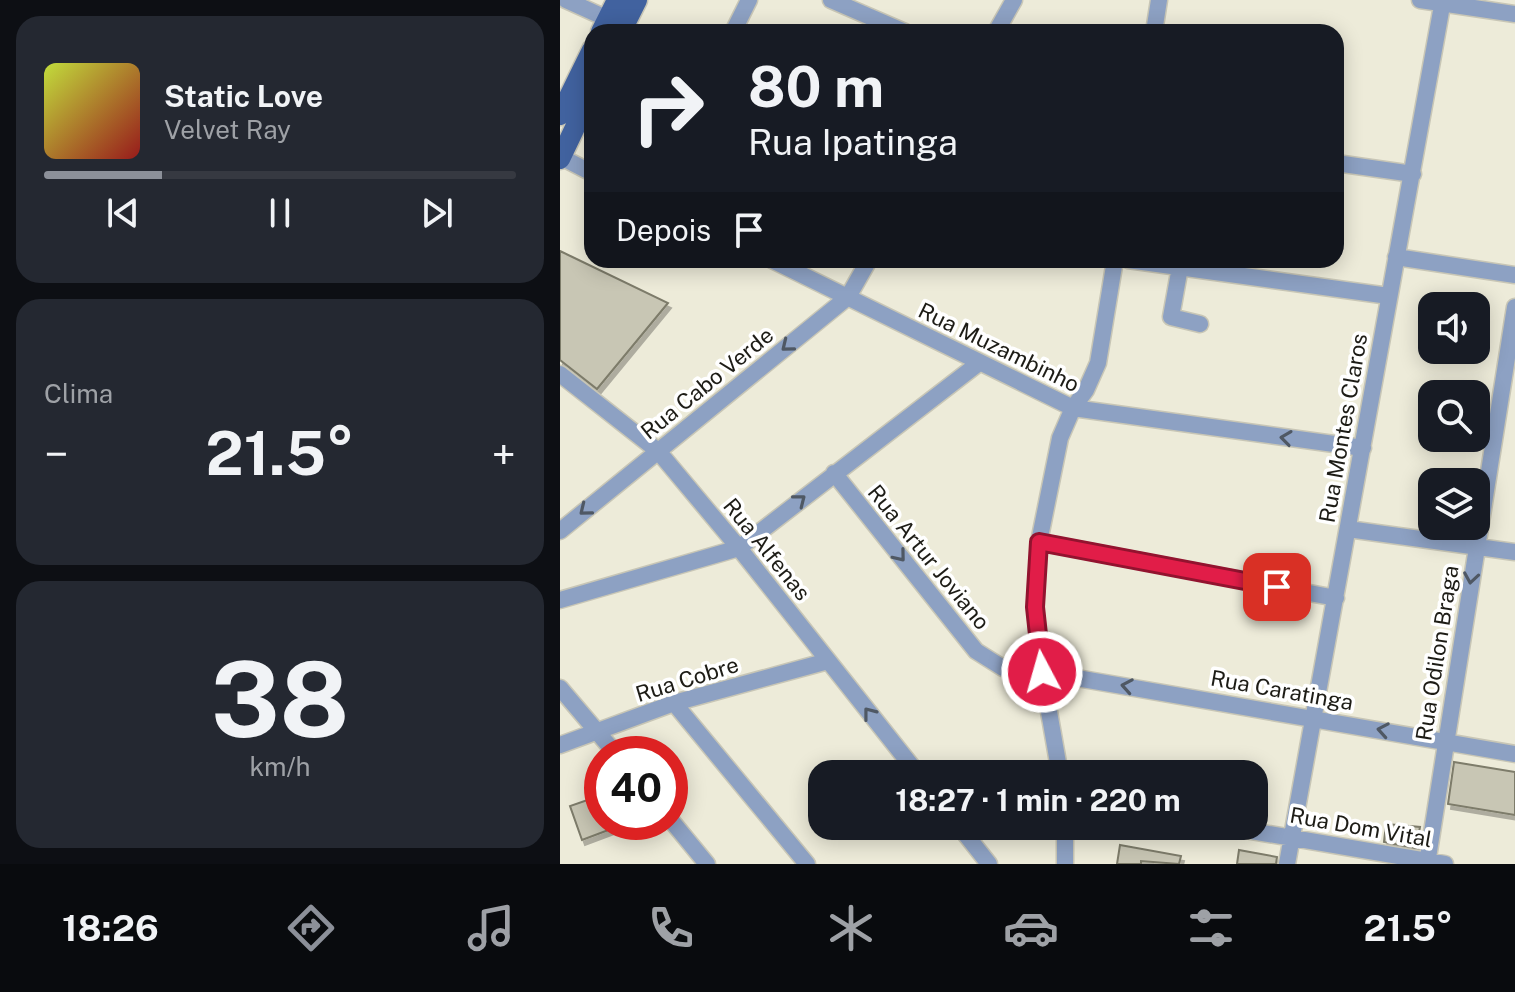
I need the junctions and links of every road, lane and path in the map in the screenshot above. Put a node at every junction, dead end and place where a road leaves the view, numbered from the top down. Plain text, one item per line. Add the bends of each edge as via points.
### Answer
1 (566, 0) edge
2 (617, 0) edge
3 (637, 0) edge
4 (749, 0) edge
5 (831, 0) edge
6 (1014, 0) edge
7 (1159, 0) edge
8 (1420, 0) edge
9 (1442, 2) edge
10 (1515, 14) edge
11 (604, 24) edge
12 (611, 24) edge
13 (614, 24) edge
14 (737, 24) edge
15 (886, 24) edge
16 (1000, 24) edge
17 (1155, 24) edge
18 (584, 66) edge
19 (584, 108) edge
20 (560, 115) edge
21 (560, 158) edge
22 (1344, 164) edge
23 (584, 169) edge
24 (1413, 174) junction
25 (1396, 257) junction
26 (788, 268) edge
27 (864, 268) edge
28 (1114, 268) edge
29 (1180, 268) edge
30 (1187, 268) edge
31 (1515, 275) edge
32 (1389, 296) junction
33 (848, 297) junction
34 (1515, 307) edge
35 (1200, 324) dead end
36 (979, 363) junction
37 (560, 374) edge
38 (1073, 408) junction
39 (1363, 448) junction
40 (658, 451) junction
41 (834, 473) junction
42 (1348, 529) junction
43 (560, 531) edge
44 (1039, 542) junction
45 (1476, 546) junction
46 (739, 548) junction
47 (1515, 552) edge
48 (1336, 598) junction
49 (560, 600) edge
50 (828, 661) junction
51 (1042, 672) junction
52 (560, 688) edge
53 (674, 703) junction
54 (1314, 718) junction
55 (598, 733) junction
56 (601, 736) edge
57 (1446, 741) junction
58 (560, 745) edge
59 (1515, 754) edge
60 (907, 760) edge
61 (1058, 760) edge
62 (1268, 833) edge
63 (1291, 837) junction
64 (687, 840) edge
65 (970, 840) edge
66 (1065, 840) edge
67 (803, 862) edge
68 (1428, 862) edge
69 (707, 864) edge
70 (989, 864) edge
71 (1065, 864) edge
72 (1287, 864) edge
73 (1445, 864) edge

1 - 11 street
2 - 12 main road
3 - 13 main road
4 - 14 street
5 - 15 street
6 - 16 street
7 - 17 street
8 - 9 street
9 - 10 street
9 - 24 street, Rua Montes Claros
18 - 20 main road
19 - 21 main road
21 - 23 street
22 - 24 street
24 - 25 street, Rua Montes Claros
25 - 31 street
25 - 32 street, Rua Montes Claros
26 - 33 street, Rua Muzambinho
27 - 33 street, Rua Cabo Verde
28 - 38 street via 1098,363
29 - 35 street via 1171,317
30 - 32 street
32 - 39 street, Rua Montes Claros
33 - 36 street, Rua Muzambinho
33 -> 40 street, Rua Cabo Verde
34 - 45 street, Rua Odilon Braga
36 - 38 street, Rua Muzambinho
36 - 41 street
37 - 40 street, Rua Alfenas
39 -> 38 street, Rua Muzambinho
38 - 44 street via 1060,438
39 - 42 street, Rua Montes Claros
40 -> 43 street, Rua Cabo Verde
40 - 46 street, Rua Alfenas
46 -> 41 street
41 -> 51 street, Rua Artur Joviano via 976,651 1003,668
42 - 45 street
42 - 48 street, Rua Montes Claros
44 - 48 street
44 - 51 street via 1035,607
45 - 47 street
45 -> 57 street, Rua Odilon Braga
46 - 49 street
46 - 50 street, Rua Alfenas
48 - 54 street, Rua Montes Claros
50 - 53 street, Rua Cobre
60 -> 50 street, Rua Alfenas
54 -> 51 street, Rua Caratinga
51 - 61 street
52 - 55 street
53 - 55 street, Rua Cobre
53 - 67 street
57 -> 54 street, Rua Caratinga
54 - 63 street, Rua Montes Claros
55 - 56 street
55 - 58 street, Rua Cobre
57 - 59 street, Rua Caratinga
57 - 68 street, Rua Odilon Braga
62 - 63 street, Rua Dom Vital
63 - 68 street, Rua Dom Vital
63 - 72 street, Rua Montes Claros
64 - 69 street
65 - 70 street
66 - 71 street
68 - 73 street, Rua Dom Vital

